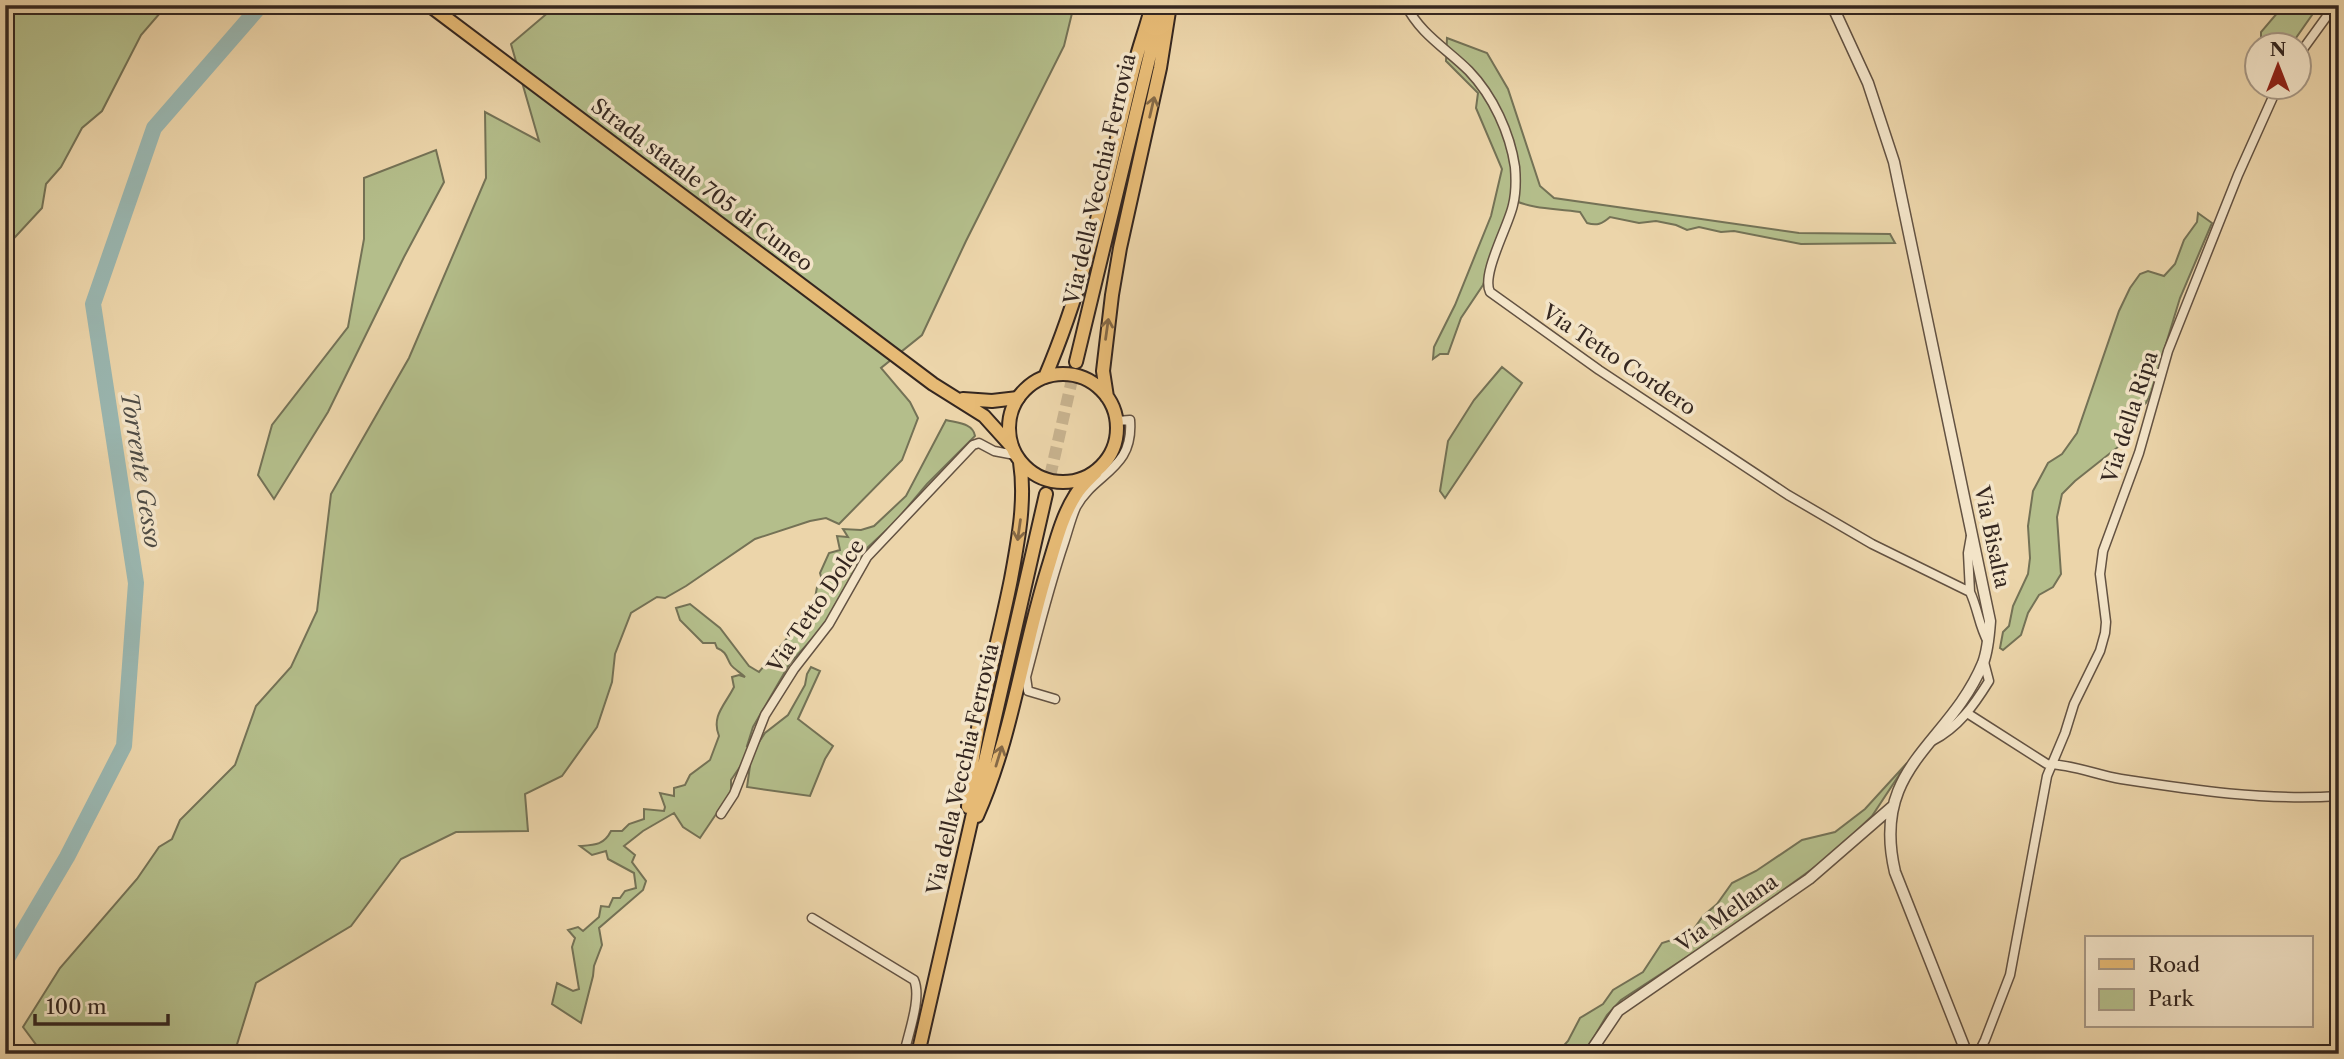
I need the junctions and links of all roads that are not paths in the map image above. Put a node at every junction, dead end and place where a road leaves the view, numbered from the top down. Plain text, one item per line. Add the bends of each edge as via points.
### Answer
1 (429, 5) edge
2 (1152, 5) edge
3 (1162, 5) edge
4 (1170, 5) edge
5 (1406, 5) edge
6 (1832, 5) edge
7 (2335, 5) edge
8 (2312, 37) edge
9 (2271, 102) edge
10 (1076, 362) tunnel mouth
11 (1045, 377) junction
12 (952, 397) junction
13 (1107, 397) junction
14 (1018, 398) junction
15 (1117, 421) junction
16 (1016, 455) junction
17 (1096, 472) junction
18 (1046, 494) tunnel mouth
19 (1971, 536) junction
20 (1970, 592) junction
21 (1988, 642) junction
22 (1983, 662) junction
23 (1055, 699) dead end
24 (1967, 713) junction
25 (1930, 742) junction
26 (2053, 764) junction
27 (2339, 796) edge
28 (1893, 807) junction
29 (721, 814) dead end
30 (966, 842) junction
31 (812, 918) dead end
32 (904, 1054) edge
33 (918, 1054) edge
34 (1589, 1054) edge
35 (1967, 1054) edge
36 (1978, 1054) edge

1 - 12 main road, Strada statale 705 di Cuneo
2 - 11 main road via 1092,244
3 - 10 main road, Via della Vecchia Ferrovia
13 -> 4 main road via 1103,370 1112,295
5 - 20 street, Via Tetto Cordero via 1420,28 1476,79 1507,137 1515,167 1513,205 1489,273 1490,292 1788,495 1872,544
6 - 19 street, Via Bisalta via 1868,83 1894,162
7 - 8 street
9 - 26 street, Via della Ripa via 2168,351 2103,551 2100,574 2106,622 2102,642
11 - 13 main road via 1080,377
11 - 14 main road
12 - 14 main road via 976,401
12 - 16 main road, Strada statale 705 di Cuneo via 984,416
13 - 15 main road
14 - 16 main road via 1009,422
15 - 17 main road via 1115,445
15 - 23 street via 1130,420 1128,444 1114,470 1089,490 1075,510 1026,677 1028,691
16 - 17 main road via 1040,478 1056,482 1073,482
16 - 29 street, Via Tetto Dolce via 973,445 867,557 829,624 765,715 734,794
16 -> 30 main road via 1024,485 1020,526 973,758
30 -> 17 main road via 990,787 1056,540 1076,494
18 - 30 main road, Via della Vecchia Ferrovia
19 - 20 street
19 - 21 street, Via Bisalta via 1990,621
20 - 21 street
21 - 22 street, Via Bisalta
22 - 24 street via 1989,681
22 - 25 street, Via Bisalta
24 - 25 street
24 - 26 street
25 - 28 street, Via Bisalta via 1907,772
26 - 27 street via 2212,793
26 - 36 street, Via della Ripa via 2010,975
28 - 34 street, Via Mellana via 1809,879 1618,1011
28 - 35 street, Via Bisalta via 1889,838 1895,872
30 - 33 main road, Via della Vecchia Ferrovia
31 - 32 street via 914,980 916,1002

